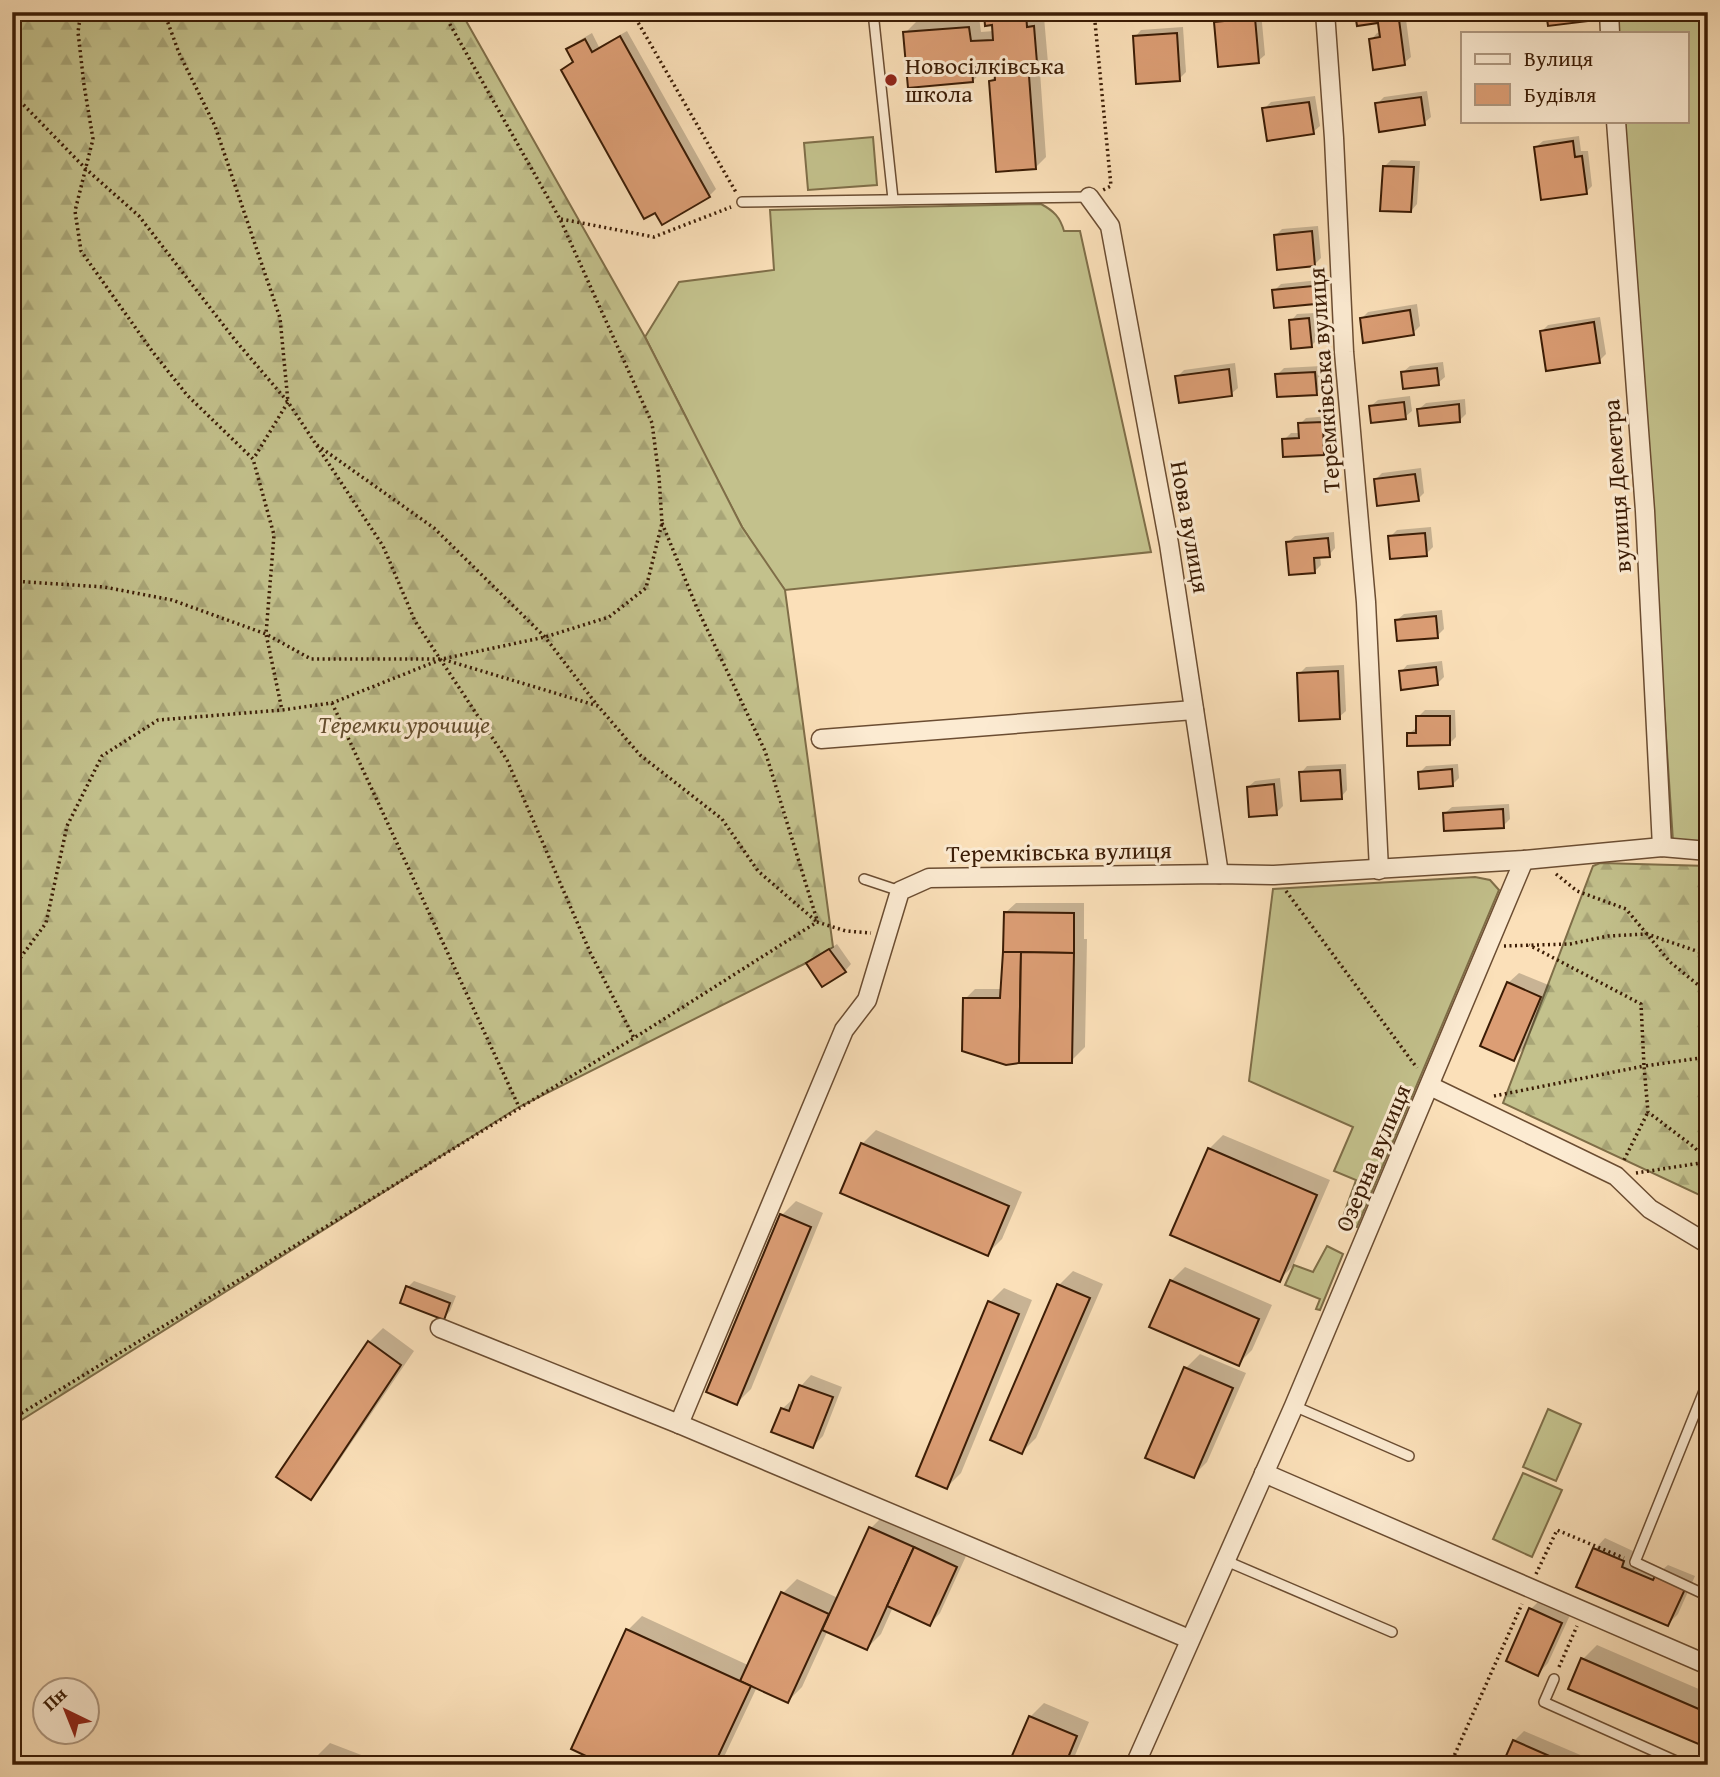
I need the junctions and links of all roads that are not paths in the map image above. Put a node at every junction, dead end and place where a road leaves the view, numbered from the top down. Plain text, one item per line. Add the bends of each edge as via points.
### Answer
1 (873, 12) edge
2 (1325, 12) edge
3 (1609, 12) edge
4 (1610, 32) edge
5 (1616, 122) edge
6 (1089, 197) joint
7 (893, 199) junction
8 (742, 202) road end
9 (1194, 710) junction
10 (821, 739) dead end
11 (1662, 847) junction
12 (1708, 851) edge
13 (1531, 860) junction
14 (1379, 870) junction
15 (1219, 874) junction
16 (864, 878) dead end
17 (900, 891) junction
18 (1430, 1086) junction
19 (1708, 1244) edge
20 (440, 1328) dead end
21 (1708, 1381) edge
22 (1294, 1406) junction
23 (679, 1424) junction
24 (1409, 1456) dead end
25 (1265, 1473) junction
26 (1224, 1560) junction
27 (1708, 1596) edge
28 (1392, 1632) dead end
29 (1189, 1639) junction
30 (1708, 1665) edge
31 (1554, 1679) road end
32 (1135, 1765) edge
33 (1685, 1765) edge

1 - 7 lane
2 - 14 street, Теремківська вулиця via 1344,352 1366,602
3 - 4 street
5 - 11 street, вулиця Деметра
6 - 7 lane
6 - 9 street, Нова вулиця via 1110,226 1169,544
7 - 8 lane
9 - 10 street
9 - 15 street, Нова вулиця
11 - 12 street, Теремківська вулиця
11 - 13 street, Теремківська вулиця
13 - 14 street, Теремківська вулиця
13 - 18 street, Озерна вулиця via 1488,947
14 - 15 street, Теремківська вулиця
15 - 17 street, Теремківська вулиця via 929,878
16 - 17 lane
17 - 23 street via 867,1000 844,1030
18 - 19 street via 1616,1176 1650,1209
18 - 22 street, Озерна вулиця
20 - 23 street
21 - 27 lane via 1635,1562
22 - 24 lane
22 - 25 street, Озерна вулиця
23 - 29 street
25 - 26 street, Озерна вулиця
25 - 30 street
26 - 28 lane
26 - 29 street, Озерна вулиця
29 - 32 street, Озерна вулиця
31 - 33 lane via 1544,1702

